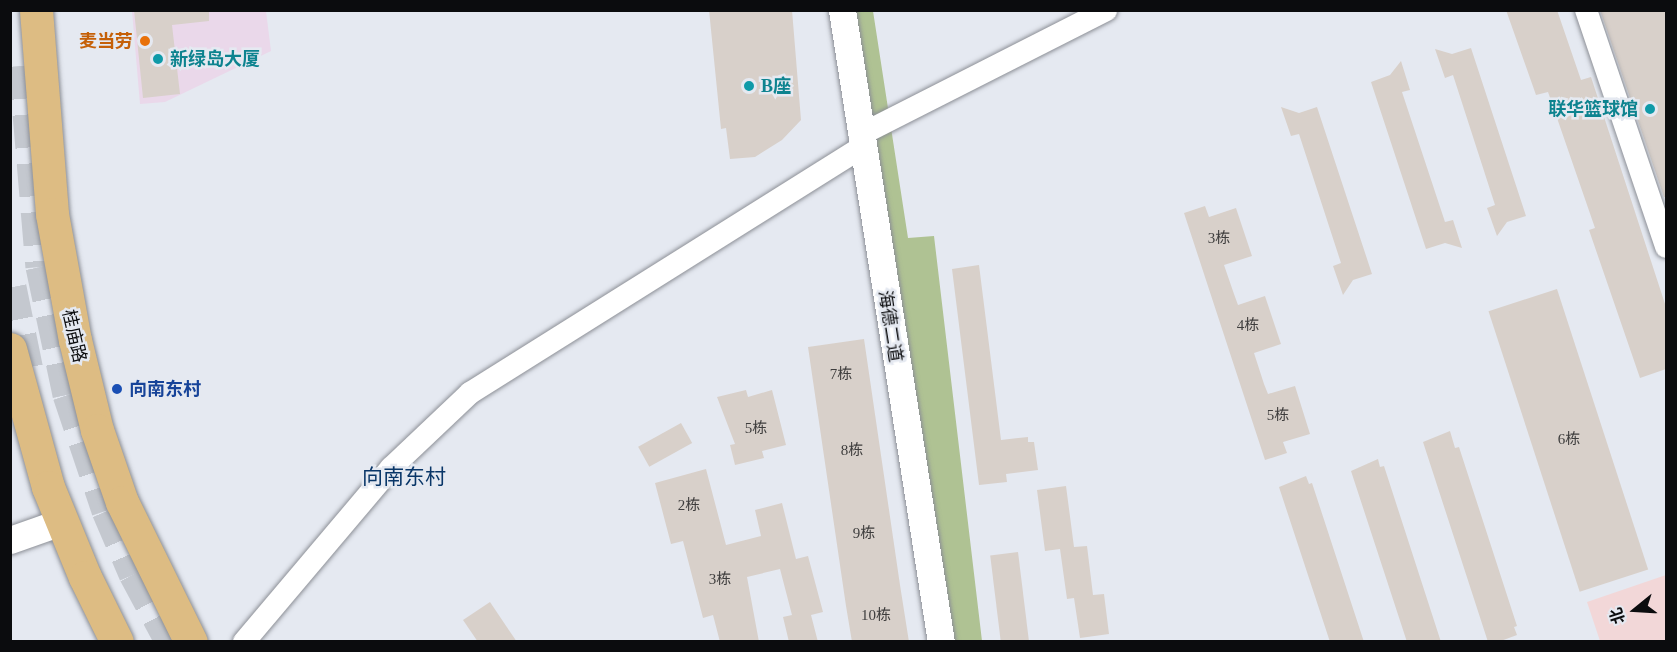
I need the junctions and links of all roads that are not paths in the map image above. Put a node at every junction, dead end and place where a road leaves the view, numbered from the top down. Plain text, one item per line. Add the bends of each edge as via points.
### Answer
1 (36, 10) edge
2 (60, 10) edge
3 (842, 10) edge
4 (1106, 10) edge
5 (1586, 10) edge
6 (40, 74) junction
7 (861, 141) junction
8 (1666, 247) edge
9 (10, 349) tunnel mouth
10 (61, 522) junction
11 (10, 540) edge
12 (117, 642) edge
13 (191, 642) edge
14 (244, 642) edge
15 (941, 642) edge

1 - 6 main road, 桂庙路
2 - 6 main road
3 - 7 street, 海德二道
4 - 7 street
5 - 8 street
6 - 13 main road, 桂庙路 via 61,272 98,430 138,540
7 - 14 street via 470,393 391,468
7 - 15 street, 海德二道
9 - 10 main road
10 - 11 street
10 - 12 main road

